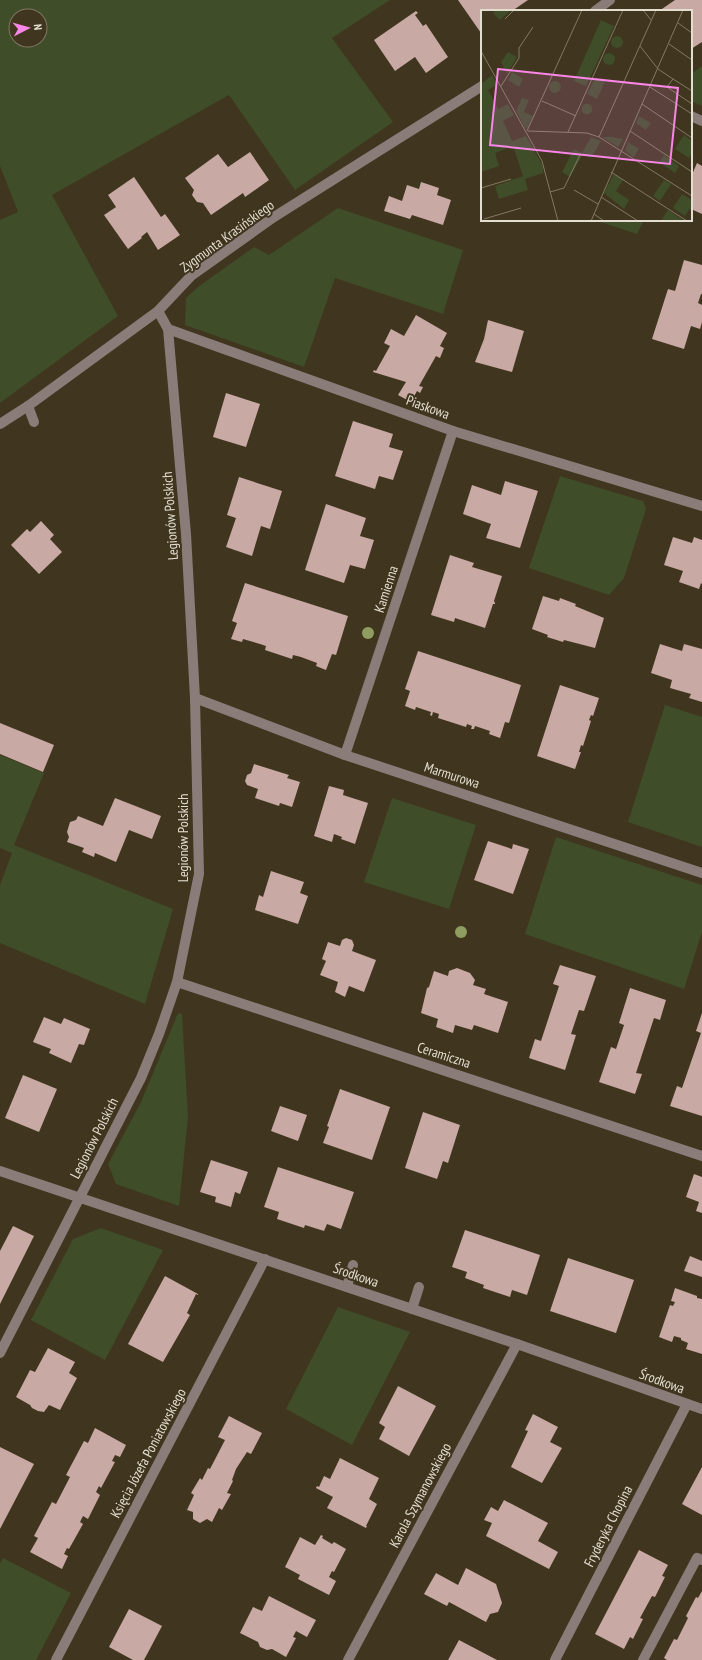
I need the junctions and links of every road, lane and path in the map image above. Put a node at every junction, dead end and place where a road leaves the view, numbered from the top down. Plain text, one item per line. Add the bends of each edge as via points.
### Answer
1 (610, 0) edge
2 (596, 10) edge
3 (481, 87) edge
4 (692, 116) edge
5 (702, 121) edge
6 (158, 311) junction
7 (168, 329) junction
8 (28, 406) junction
9 (34, 422) dead end
10 (0, 424) edge
11 (453, 431) junction
12 (702, 506) edge
13 (195, 698) junction
14 (345, 755) junction
15 (702, 873) edge
16 (177, 982) junction
17 (702, 1156) edge
18 (0, 1171) edge
19 (80, 1196) junction
20 (265, 1259) junction
21 (353, 1265) dead end
22 (347, 1287) junction
23 (419, 1287) dead end
24 (412, 1308) junction
25 (517, 1344) junction
26 (0, 1353) edge
27 (687, 1404) junction
28 (702, 1409) edge
29 (702, 1560) edge
30 (56, 1660) edge
31 (348, 1660) edge
32 (555, 1660) edge
33 (643, 1660) edge

1 - 2 street
3 - 6 street, Zygmunta Krasińskiego via 274,217 191,276
4 - 5 street
6 - 7 street
6 - 8 street, Zygmunta Krasińskiego
7 - 11 street, Piaskowa
7 - 13 street, Legionów Polskich via 186,534
8 - 9 street
8 - 10 street, Zygmunta Krasińskiego
11 - 12 street, Piaskowa
11 - 14 street, Kamienna
13 - 14 street, Marmurowa
13 - 16 street, Legionów Polskich via 199,874
14 - 15 street, Marmurowa
16 - 17 street, Ceramiczna
16 - 19 street, Legionów Polskich via 141,1078
18 - 19 street, Środkowa
19 - 20 street, Środkowa
19 - 26 street, Legionów Polskich
20 - 22 street, Środkowa
20 - 30 street, Księcia Józefa Poniatowskiego
21 - 22 street
22 - 24 street, Środkowa
23 - 24 street
24 - 25 street, Środkowa
25 - 27 street, Środkowa
25 - 31 street, Karola Szymanowskiego
27 - 28 street, Środkowa
27 - 32 street, Fryderyka Chopina
29 - 33 street via 697,1558

